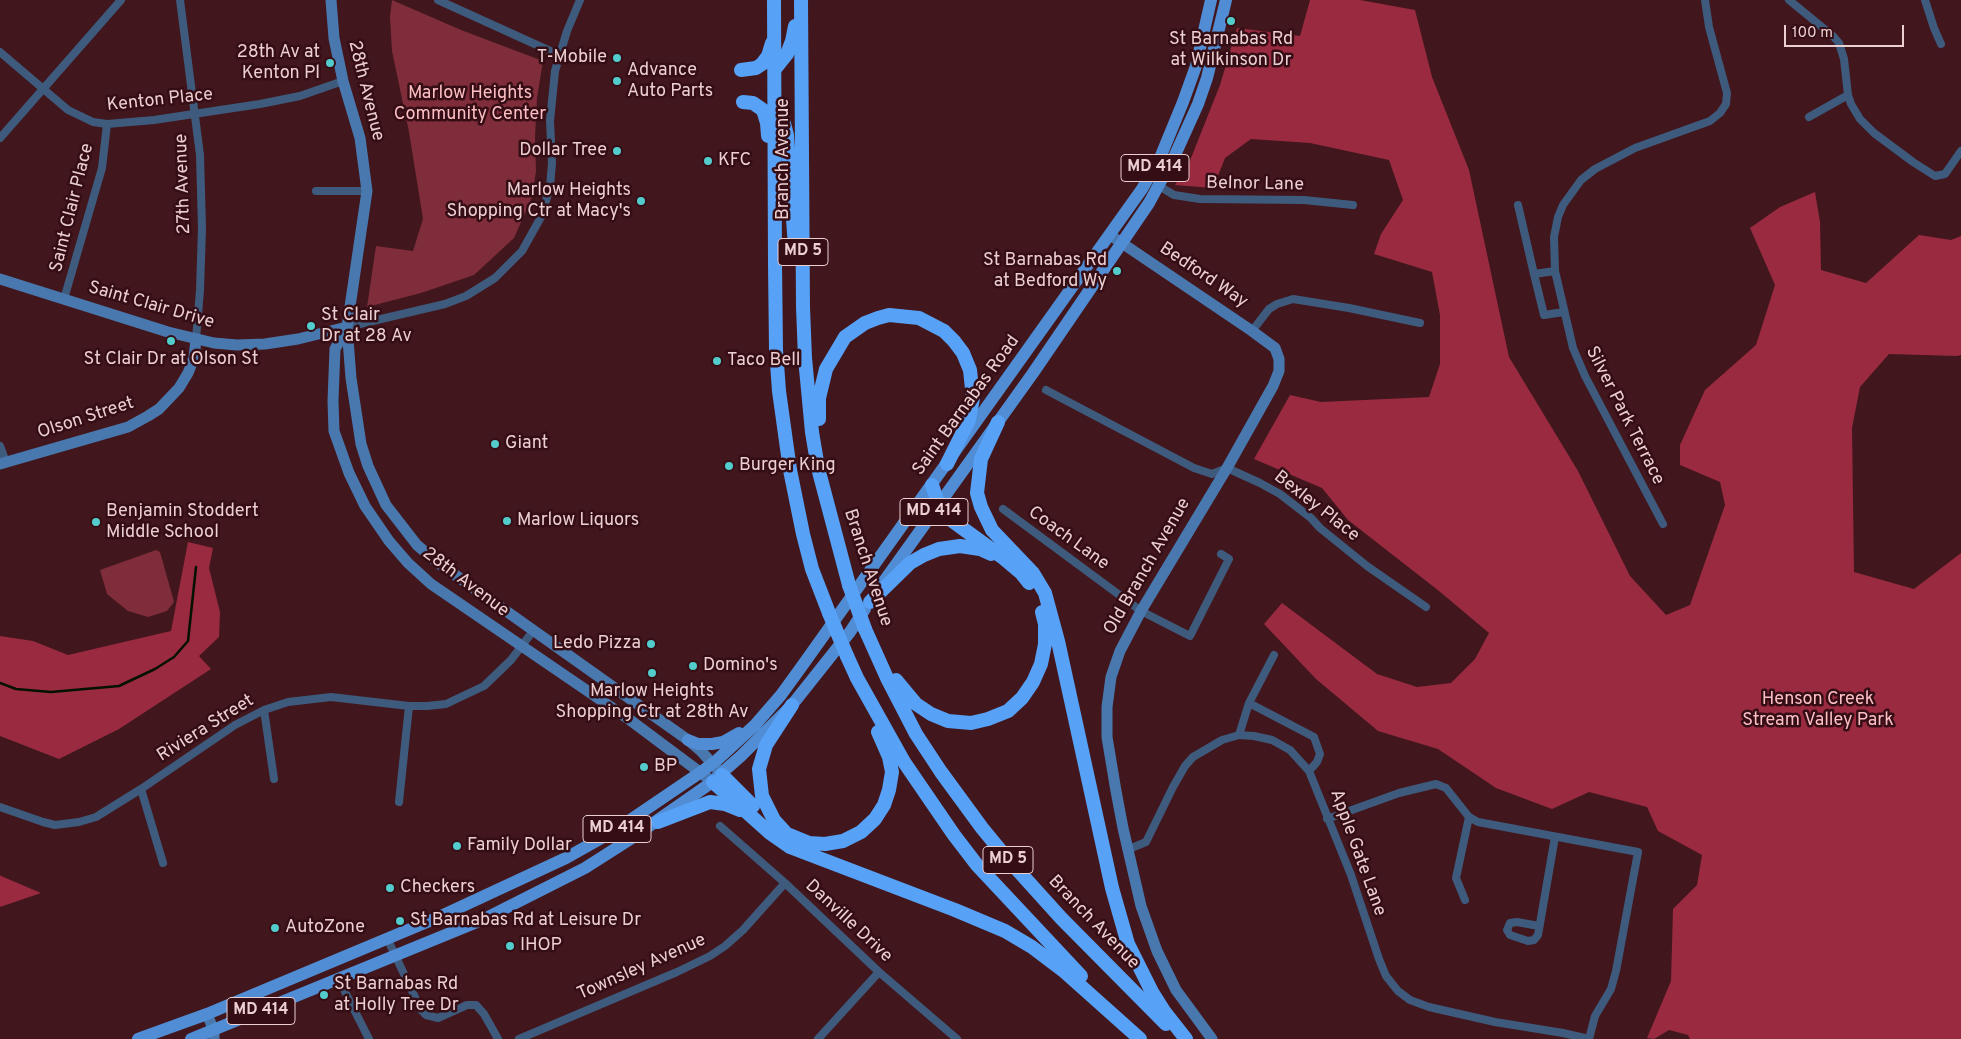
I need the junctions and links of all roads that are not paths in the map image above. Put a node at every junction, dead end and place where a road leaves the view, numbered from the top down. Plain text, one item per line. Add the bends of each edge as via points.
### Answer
1 (121, 0) edge
2 (180, 0) edge
3 (331, 0) edge
4 (438, 0) edge
5 (580, 0) edge
6 (774, 0) edge
7 (799, 0) edge
8 (1211, 0) edge
9 (1226, 0) edge
10 (1705, 0) edge
11 (1789, 0) edge
12 (1926, 0) edge
13 (774, 38) junction
14 (1941, 44) dead end
15 (0, 52) edge
16 (559, 55) junction
17 (775, 69) junction
18 (741, 70) dead end
19 (343, 81) junction
20 (43, 90) junction
21 (1848, 94) junction
22 (743, 102) dead end
23 (775, 106) junction
24 (196, 114) junction
25 (1809, 117) dead end
26 (107, 124) junction
27 (0, 138) edge
28 (1961, 151) edge
29 (1159, 186) junction
30 (367, 190) junction
31 (316, 191) dead end
32 (1353, 204) dead end
33 (1518, 205) dead end
34 (775, 212) junction
35 (1110, 235) junction
36 (1123, 243) junction
37 (1556, 271) junction
38 (1534, 274) junction
39 (0, 279) edge
40 (64, 299) junction
41 (803, 307) junction
42 (1564, 312) junction
43 (1420, 323) dead end
44 (347, 327) junction
45 (1252, 331) junction
46 (315, 335) junction
47 (196, 339) junction
48 (1275, 348) joint
49 (335, 350) junction
50 (1046, 390) dead end
51 (998, 422) junction
52 (0, 446) edge
53 (3, 463) edge
54 (947, 464) junction
55 (1227, 468) junction
56 (932, 485) junction
57 (827, 501) junction
58 (939, 505) junction
59 (1003, 509) dead end
60 (1663, 524) dead end
61 (1221, 554) dead end
62 (1010, 563) junction
63 (870, 602) junction
64 (1426, 606) dead end
65 (1141, 610) junction
66 (533, 631) junction
67 (521, 646) junction
68 (875, 651) junction
69 (1274, 655) dead end
70 (857, 678) junction
71 (1249, 703) junction
72 (409, 706) junction
73 (792, 706) junction
74 (264, 710) junction
75 (755, 725) junction
76 (1239, 735) junction
77 (688, 740) junction
78 (1309, 771) junction
79 (701, 772) junction
80 (716, 773) junction
81 (274, 779) dead end
82 (141, 789) junction
83 (399, 802) dead end
84 (0, 807) edge
85 (747, 813) junction
86 (1469, 817) junction
87 (1327, 819) junction
88 (658, 822) junction
89 (720, 826) dead end
90 (787, 834) junction
91 (1555, 837) junction
92 (1129, 849) junction
93 (163, 864) dead end
94 (785, 883) junction
95 (1464, 900) dead end
96 (1539, 926) dead end
97 (388, 938) junction
98 (395, 955) junction
99 (879, 972) junction
100 (338, 978) junction
101 (207, 1014) junction
102 (214, 1035) edge
103 (138, 1039) edge
104 (191, 1039) edge
105 (370, 1039) edge
106 (498, 1039) edge
107 (519, 1039) edge
108 (818, 1039) edge
109 (957, 1039) edge
110 (1141, 1039) edge
111 (1181, 1039) edge
112 (1186, 1039) edge
113 (1212, 1039) edge
114 (1589, 1039) edge

1 - 20 street
2 - 24 street, 27th Avenue
3 - 19 street, 28th Avenue via 334,38
4 - 16 street
5 - 16 street, Saint Clair Drive
6 - 13 highway, Branch Avenue / MD 5
7 - 17 highway via 790,48
7 - 41 highway, Branch Avenue / MD 5
8 - 35 main road, Saint Barnabas Road / MD 414 via 1196,66 1171,134 1152,174
9 - 29 main road, Saint Barnabas Road / MD 414 via 1198,104
10 - 37 street, Silver Park Terrace via 1709,27 1728,93 1726,104 1710,121 1635,148 1581,180 1558,217 1554,237
11 - 21 street via 1839,43 1846,66
12 - 14 street
13 - 17 highway, Branch Avenue / MD 5
13 - 18 highway via 762,64
15 - 20 street, Kenton Place
16 - 44 street, Saint Clair Drive via 551,102 550,187 541,217 522,251 495,278 466,296
17 - 23 highway, Branch Avenue / MD 5
19 - 24 street, Kenton Place via 282,100
19 - 30 street, 28th Avenue via 360,138
20 - 26 street, Kenton Place via 74,114
20 - 27 street
21 - 25 street
21 - 28 street via 1855,112 1874,133 1935,176 1945,174
22 - 34 highway via 753,103 763,110 767,123
23 - 34 highway, Branch Avenue / MD 5
23 - 41 highway via 782,116 787,135 794,246
24 - 26 street, Kenton Place
24 - 47 street, 27th Avenue via 202,228
26 - 40 street, Saint Clair Place via 102,168
29 - 32 street, Belnor Lane via 1174,195 1200,199
29 - 36 main road, Saint Barnabas Road / MD 414
30 - 31 street
30 - 44 street, 28th Avenue
33 - 38 street
34 - 70 highway, Branch Avenue / MD 5, bridge via 776,350 790,470 812,568
35 - 36 street, Bedford Way
35 - 54 main road, Saint Barnabas Road / MD 414
36 - 45 street, Bedford Way
36 - 51 main road, Saint Barnabas Road / MD 414
37 - 38 street
37 - 42 street, Silver Park Terrace
38 - 42 street via 1544,316
39 - 40 street, Saint Clair Drive
40 - 47 street, Saint Clair Drive
41 - 57 highway, Branch Avenue / MD 5 via 812,432
42 - 60 street, Silver Park Terrace via 1573,348 1585,376
43 - 45 street via 1293,299 1269,310
44 - 46 street, Saint Clair Drive
44 - 49 street, 28th Avenue
44 - 66 street, 28th Avenue via 358,433 368,466 386,505 417,545
45 - 48 street, Bedford Way
46 - 47 street, Saint Clair Drive via 265,344 237,345
46 - 49 street via 327,340
47 - 53 street, Olson Street via 194,358 179,388 148,416 128,427
48 - 55 street, Old Branch Avenue via 1279,371
49 - 67 street, 28th Avenue via 334,431 365,506 389,541 430,583
50 - 55 street via 1194,468 1212,474
51 - 58 main road, Saint Barnabas Road / MD 414
51 - 112 highway via 981,459 977,493 992,530 1033,573 1045,593 1112,888 1128,944 1152,992
52 - 53 street
54 - 56 main road, Saint Barnabas Road / MD 414
54 - 57 highway via 969,420 973,398 970,370 963,353 944,331 919,318 889,315 878,318 845,337 822,382 818,416 828,483
55 - 64 street, Bexley Place via 1280,494 1368,566
55 - 65 street, Old Branch Avenue
56 - 58 highway
56 - 75 main road, Saint Barnabas Road / MD 414 via 781,694
57 - 68 highway, Branch Avenue / MD 5, bridge via 849,585
58 - 62 highway via 947,517
58 - 63 main road, Saint Barnabas Road / MD 414
59 - 65 street, Coach Lane
61 - 65 street, Coach Lane via 1229,559 1190,636
62 - 63 highway via 980,549 960,546 939,550 910,563
62 - 68 highway via 1032,588 1041,606 1045,644 1033,682 1008,711 971,723 948,721 931,714 905,692
63 - 73 main road, Saint Barnabas Road / MD 414
65 - 92 street, Old Branch Avenue via 1120,651 1107,707 1109,746
66 - 67 street, Riviera Street
66 - 77 street, 28th Avenue
67 - 72 street, Riviera Street via 484,686 446,704
67 - 79 street, 28th Avenue
68 - 111 highway, Branch Avenue / MD 5 via 916,734 982,828 1061,918
69 - 71 street
70 - 90 highway via 892,772 884,805 862,832 843,841 809,843
70 - 110 highway, Branch Avenue / MD 5 via 904,762 977,865
71 - 76 street
71 - 78 street via 1314,737 1320,754
72 - 74 street, Riviera Street via 331,697 288,702
72 - 83 street
73 - 80 main road, Saint Barnabas Road / MD 414
73 - 90 highway via 766,745 759,768 762,796 774,820
74 - 81 street
74 - 82 street, Riviera Street via 235,725
75 - 77 main road via 723,742 698,744
75 - 80 main road, Saint Barnabas Road / MD 414
76 - 78 street, Apple Gate Lane via 1280,744 1301,760
76 - 92 street, Apple Gate Lane via 1222,740 1193,757 1173,787 1146,842
77 - 80 street, 28th Avenue via 701,751
78 - 87 street, Apple Gate Lane
79 - 80 main road, Saint Barnabas Road / MD 414
79 - 97 main road, Saint Barnabas Road / MD 414 via 622,826 566,858
80 - 85 highway
80 - 88 main road, Saint Barnabas Road / MD 414
80 - 90 highway
82 - 84 street, Riviera Street via 96,816 67,824 43,822
82 - 93 street
85 - 88 highway via 710,802
85 - 110 highway via 790,847 1005,931 1066,972
86 - 87 street via 1446,788 1436,784 1399,793
86 - 91 street via 1490,826 1511,827
86 - 95 street via 1456,878
87 - 114 street, Apple Gate Lane via 1386,976 1398,991 1428,1007
88 - 98 main road, Saint Barnabas Road / MD 414 via 559,882 482,920
89 - 94 street, Danville Drive
91 - 96 street
91 - 114 street via 1638,852 1616,971 1611,989 1595,1016
92 - 113 street, Old Branch Avenue via 1142,906 1157,951 1176,990
94 - 99 street, Danville Drive
94 - 107 street, Townsley Avenue via 743,930 710,956
97 - 98 street
97 - 101 main road, Saint Barnabas Road / MD 414
98 - 100 main road, Saint Barnabas Road / MD 414
98 - 106 street via 426,1015 438,1018 466,1005 476,1005
99 - 108 street
99 - 109 street, Danville Drive
100 - 102 main road, Saint Barnabas Road / MD 414
100 - 105 street
101 - 102 street
101 - 103 main road, Saint Barnabas Road / MD 414
102 - 104 main road, Saint Barnabas Road / MD 414

